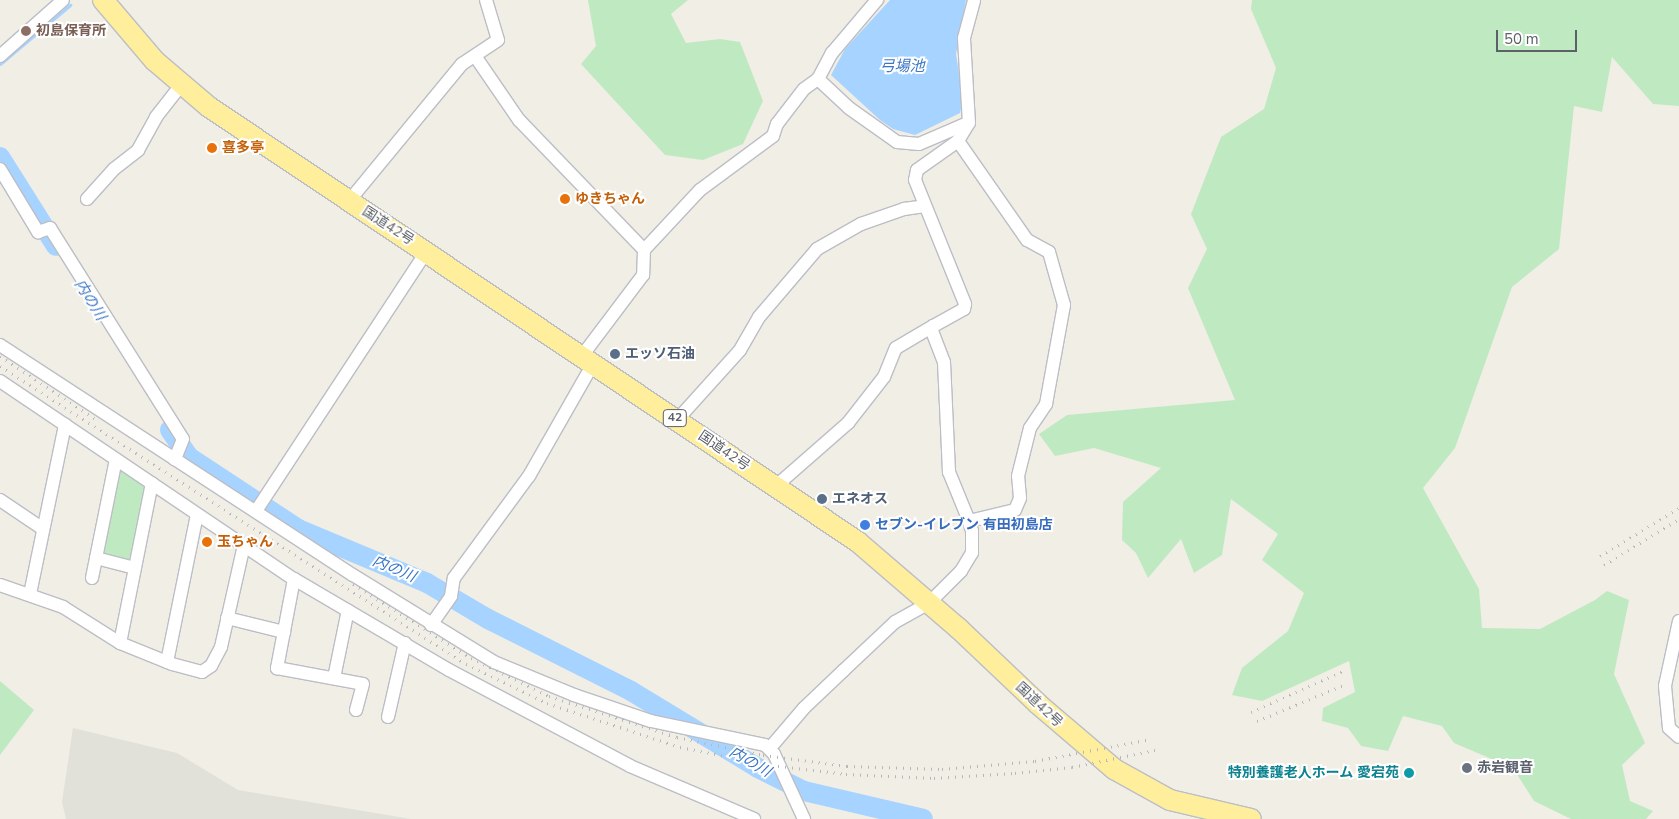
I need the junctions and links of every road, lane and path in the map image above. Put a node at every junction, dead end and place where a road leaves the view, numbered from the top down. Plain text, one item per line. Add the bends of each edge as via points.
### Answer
1 (63, 0) edge
2 (103, 0) edge
3 (486, 0) edge
4 (877, 0) edge
5 (974, 0) edge
6 (0, 56) edge
7 (475, 56) junction
8 (818, 79) junction
9 (181, 85) junction
10 (969, 123) junction
11 (958, 141) junction
12 (0, 169) edge
13 (87, 199) dead end
14 (349, 201) junction
15 (925, 206) junction
16 (644, 250) junction
17 (427, 251) junction
18 (933, 326) junction
19 (0, 345) edge
20 (588, 360) junction
21 (0, 382) edge
22 (677, 420) junction
23 (65, 425) junction
24 (116, 459) junction
25 (175, 459) junction
26 (152, 483) junction
27 (776, 486) junction
28 (0, 500) edge
29 (256, 511) junction
30 (197, 515) junction
31 (969, 521) junction
32 (43, 529) junction
33 (244, 545) junction
34 (96, 558) junction
35 (135, 568) junction
36 (92, 578) dead end
37 (294, 579) junction
38 (0, 585) edge
39 (30, 594) junction
40 (929, 603) junction
41 (348, 610) junction
42 (228, 618) junction
43 (1679, 621) edge
44 (431, 625) junction
45 (284, 632) junction
46 (120, 643) junction
47 (404, 644) junction
48 (167, 662) junction
49 (334, 678) junction
50 (356, 710) dead end
51 (388, 717) dead end
52 (1679, 737) edge
53 (770, 748) junction
54 (1246, 818) edge
55 (754, 819) edge
56 (804, 819) edge

1 - 6 street
2 - 9 highway, 国道42号 / 42 via 133,38
3 - 7 street via 498,40
4 - 8 street via 832,53
5 - 10 street via 964,38
7 - 14 street via 462,64 434,95
7 - 16 street via 519,120
8 - 10 street via 849,108 898,142 919,144
8 - 16 street via 804,89 777,124 773,136 700,190
9 - 13 street via 156,117 138,150 114,168
9 - 14 highway, 国道42号 / 42
10 - 11 street
11 - 15 street via 917,170 915,180
11 - 31 street via 1027,240 1049,252 1064,305 1046,404 1030,428 1018,476 1019,504 1015,510 1002,515
12 - 25 street via 38,232 50,228 183,439
14 - 17 highway, 国道42号 / 42
15 - 18 street via 965,304 964,309
15 - 22 street via 904,209 861,224 817,249 759,317 740,350
16 - 20 street via 643,275
17 - 20 highway, 国道42号 / 42
17 - 29 street
18 - 27 street via 896,348 884,377 848,423
18 - 31 street via 944,362 949,472
19 - 25 street
20 - 22 highway, 国道42号 / 42
20 - 44 street via 528,476 454,578 451,596
21 - 23 street
22 - 27 highway, 国道42号 / 42
23 - 24 street
23 - 32 street
24 - 26 street
24 - 34 street
25 - 29 street
26 - 30 street
26 - 35 street
27 - 40 highway, 国道42号 / 42 via 858,542
28 - 32 street
29 - 44 street
30 - 33 street
30 - 48 street
31 - 40 street via 972,554
32 - 39 street
33 - 37 street
33 - 42 street
34 - 35 street
34 - 36 street
35 - 46 street
37 - 41 street
37 - 45 street
38 - 39 street
39 - 46 street via 63,607
40 - 53 street via 896,622 804,708
40 - 54 highway, 国道42号 / 42 via 1062,726 1114,769 1170,800
41 - 47 street
41 - 49 street
42 - 45 street
42 - 48 street via 221,647 207,670 202,672
43 - 52 street via 1665,686 1669,728
44 - 53 street via 494,662 574,696 651,721
45 - 49 street via 277,668
46 - 48 street
47 - 51 street
47 - 55 street via 630,766
49 - 50 street via 363,684
53 - 56 street

